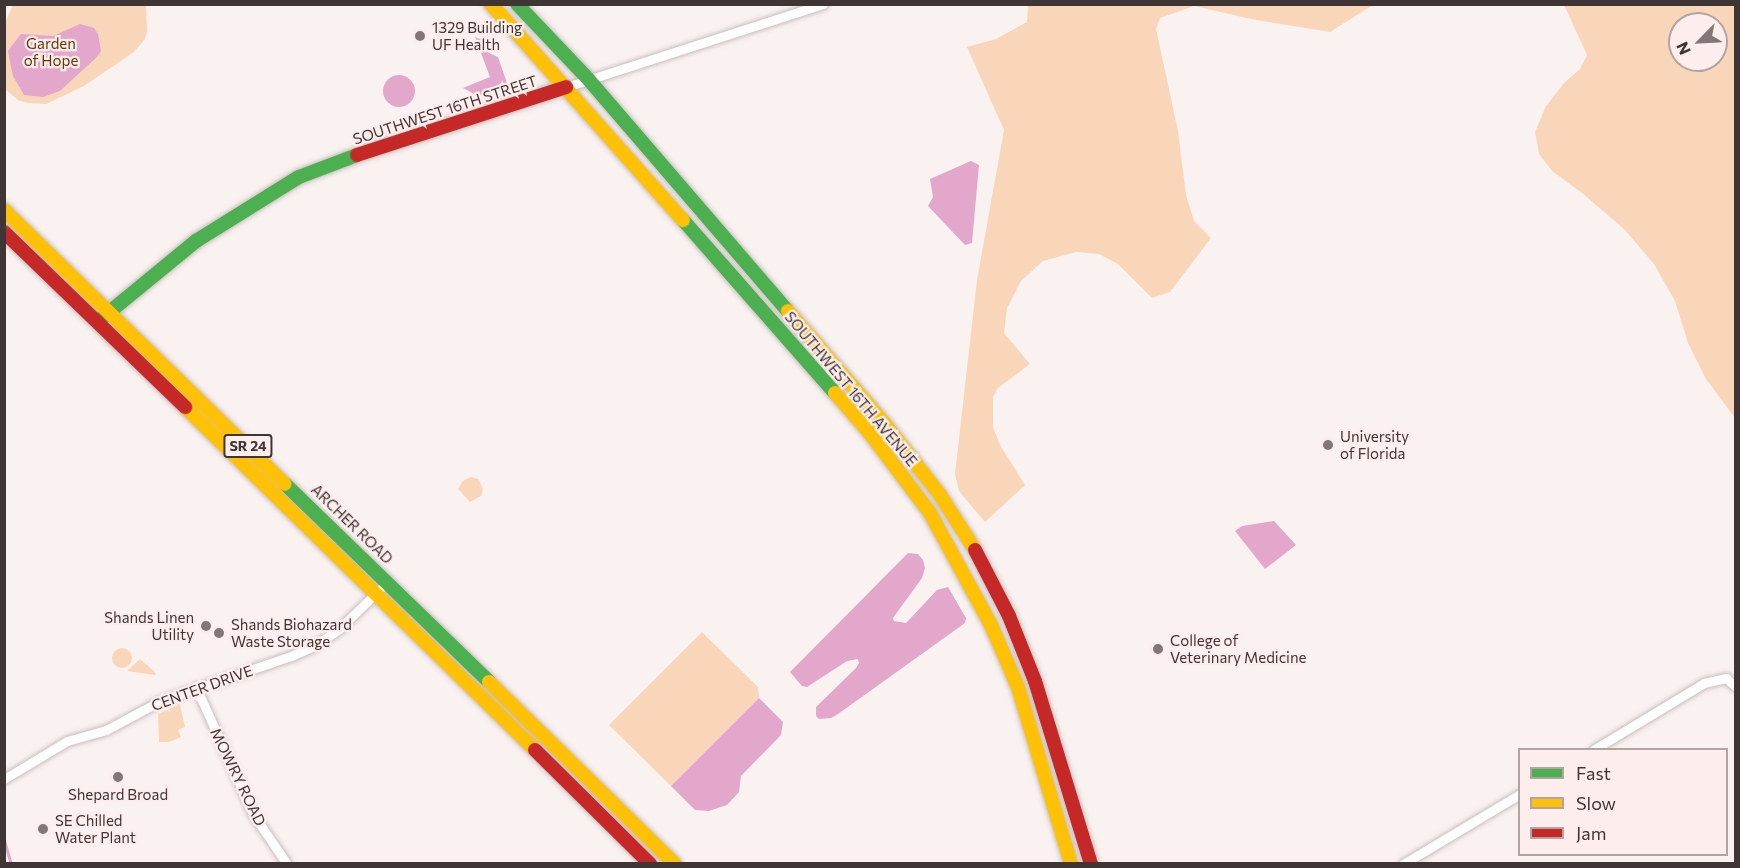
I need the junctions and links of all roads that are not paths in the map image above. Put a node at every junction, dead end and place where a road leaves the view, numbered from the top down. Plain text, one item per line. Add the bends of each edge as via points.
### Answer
1 (491, 4) edge
2 (517, 4) edge
3 (824, 4) edge
4 (589, 80) junction
5 (566, 87) junction
6 (4, 210) edge
7 (4, 232) edge
8 (109, 311) junction
9 (98, 322) junction
10 (388, 581) junction
11 (377, 592) junction
12 (196, 687) junction
13 (1736, 687) edge
14 (1596, 748) edge
15 (4, 779) edge
16 (1518, 795) edge
17 (287, 864) edge
18 (650, 864) edge
19 (675, 864) edge
20 (1071, 864) edge
21 (1090, 864) edge
22 (1403, 864) edge

1 - 5 main road, SOUTHWEST 16TH AVENUE
2 - 4 main road, SOUTHWEST 16TH AVENUE
3 - 4 street, SOUTHWEST 16TH STREET
4 - 5 street, SOUTHWEST 16TH STREET
4 - 21 main road, SOUTHWEST 16TH AVENUE via 884,423 940,495 1009,616 1035,681
5 - 8 main road, SOUTHWEST 16TH STREET via 299,177 196,240
5 - 20 main road, SOUTHWEST 16TH AVENUE via 869,432 930,513 960,562 1018,687
6 - 8 main road, ARCHER ROAD / SR 24
7 - 9 main road, ARCHER ROAD / SR 24
8 - 9 main road, SOUTHWEST 16TH STREET
8 - 10 main road, ARCHER ROAD / SR 24
9 - 11 main road, ARCHER ROAD / SR 24
10 - 11 street, CENTER DRIVE
10 - 19 main road, ARCHER ROAD / SR 24
11 - 12 street, CENTER DRIVE via 339,629 314,646
11 - 18 main road, ARCHER ROAD / SR 24
12 - 15 street, CENTER DRIVE via 106,730 67,741
12 - 17 street, MOWRY ROAD via 248,803
13 - 14 street via 1726,678 1704,683
16 - 22 street

